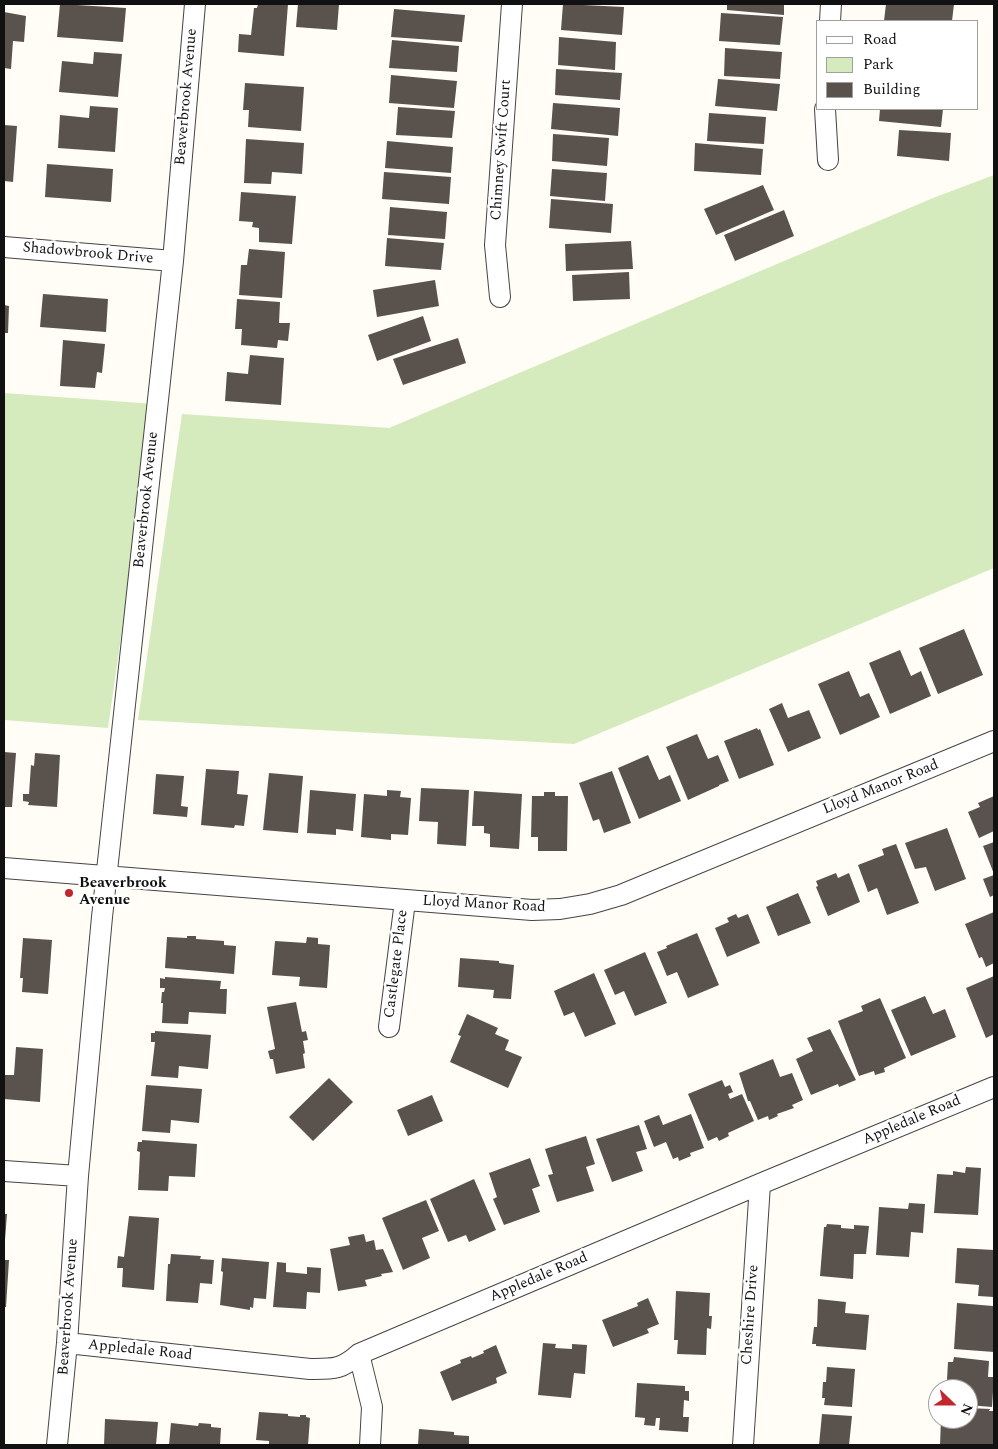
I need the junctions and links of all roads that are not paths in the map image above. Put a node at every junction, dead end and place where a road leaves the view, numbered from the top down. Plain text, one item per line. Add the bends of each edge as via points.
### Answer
1 (195, 4) edge
2 (512, 4) edge
3 (831, 4) edge
4 (830, 20) edge
5 (825, 110) edge
6 (828, 160) dead end
7 (4, 247) edge
8 (172, 261) junction
9 (500, 297) dead end
10 (994, 741) edge
11 (4, 868) edge
12 (107, 876) junction
13 (405, 900) junction
14 (389, 1027) dead end
15 (994, 1087) edge
16 (4, 1171) edge
17 (78, 1176) junction
18 (760, 1184) junction
19 (67, 1344) junction
20 (359, 1354) junction
21 (57, 1445) edge
22 (370, 1445) edge
23 (743, 1445) edge

1 - 8 street, Beaverbrook Avenue
2 - 9 street, Chimney Swift Court via 496,245
3 - 4 street
5 - 6 street
7 - 8 street, Shadowbrook Drive
8 - 12 street, Beaverbrook Avenue
10 - 13 street, Lloyd Manor Road via 621,895 590,904 532,910
11 - 12 street, Lloyd Manor Road
12 - 13 street, Lloyd Manor Road
12 - 17 street, Beaverbrook Avenue
13 - 14 street, Castlegate Place
15 - 18 street, Appledale Road
16 - 17 street
17 - 19 street, Beaverbrook Avenue
18 - 20 street, Appledale Road
18 - 23 street, Cheshire Drive
19 - 20 street, Appledale Road via 310,1369 347,1365
19 - 21 street, Beaverbrook Avenue
20 - 22 street via 372,1407

